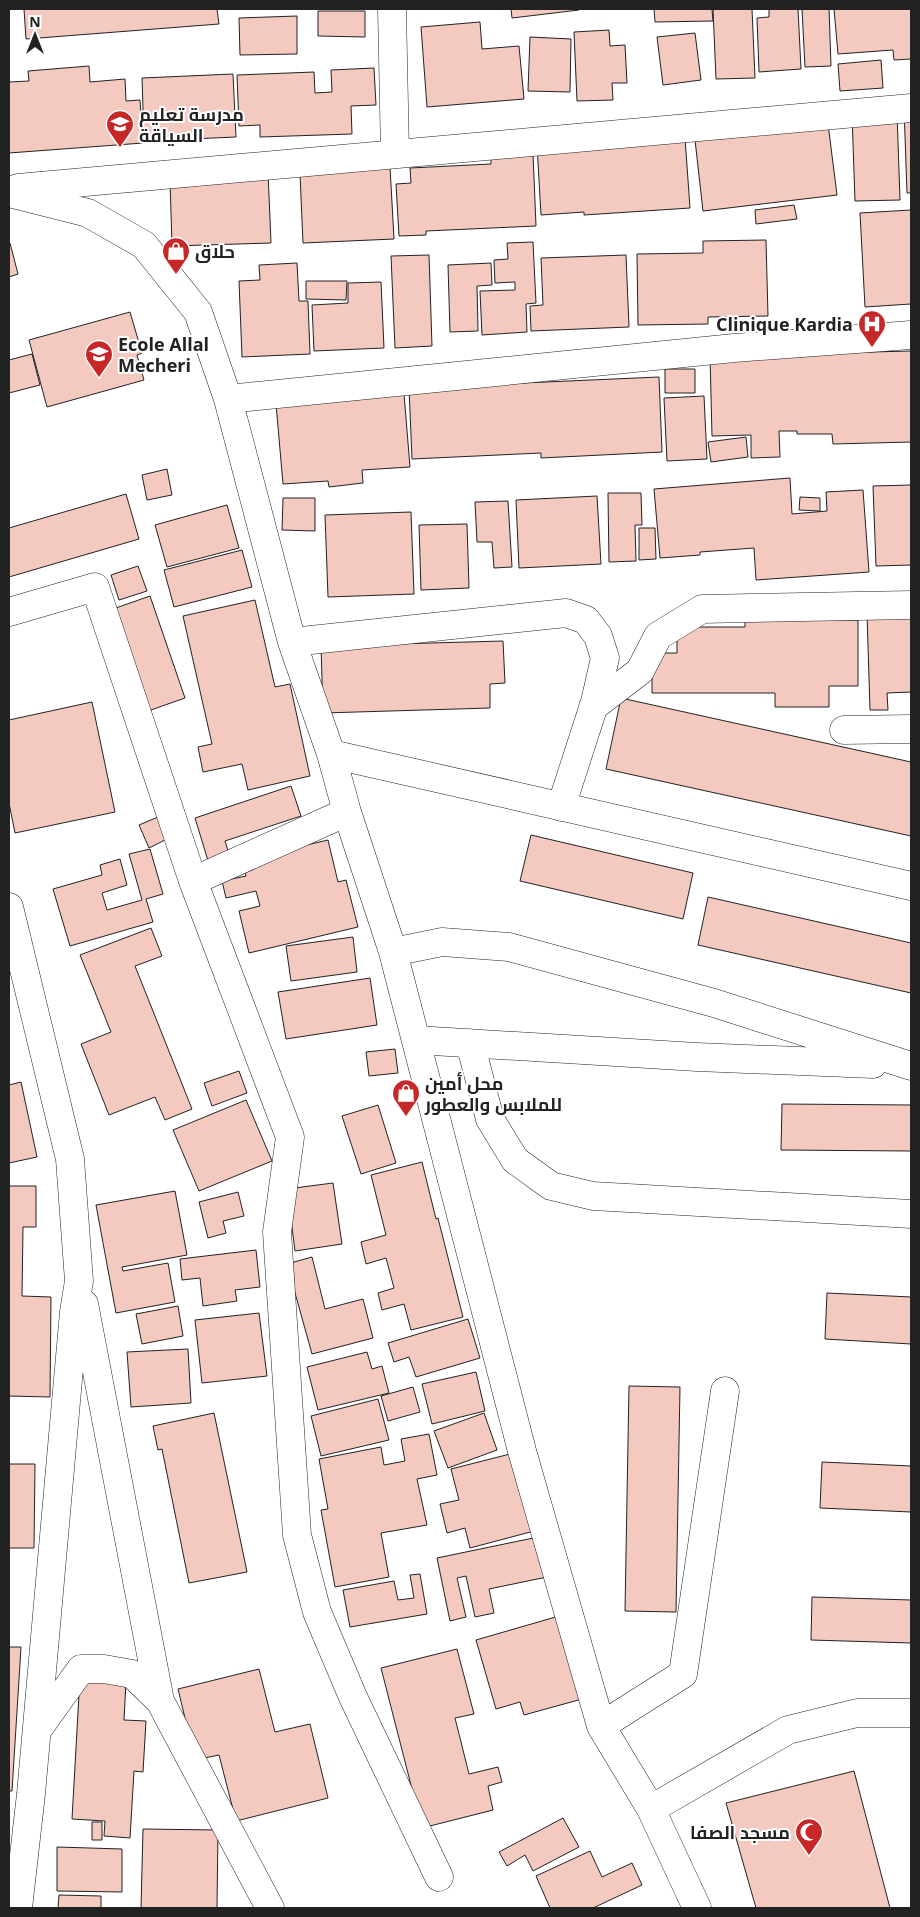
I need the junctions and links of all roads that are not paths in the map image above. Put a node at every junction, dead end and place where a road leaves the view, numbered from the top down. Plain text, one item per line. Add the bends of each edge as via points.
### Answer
1 (392, 9) edge
2 (911, 108) edge
3 (395, 154) junction
4 (9, 189) edge
5 (9, 193) edge
6 (911, 335) edge
7 (228, 399) junction
8 (911, 605) edge
9 (9, 612) edge
10 (292, 642) junction
11 (593, 707) junction
12 (911, 729) edge
13 (844, 730) dead end
14 (331, 754) junction
15 (561, 807) junction
16 (347, 812) junction
17 (193, 881) junction
18 (911, 886) edge
19 (9, 907) edge
20 (393, 952) junction
21 (416, 1040) junction
22 (470, 1043) junction
23 (910, 1066) edge
24 (911, 1214) edge
25 (79, 1281) junction
26 (725, 1391) dead end
27 (160, 1701) junction
28 (911, 1713) edge
29 (601, 1726) junction
30 (37, 1730) junction
31 (651, 1809) junction
32 (439, 1877) dead end
33 (18, 1908) edge
34 (270, 1908) edge
35 (697, 1908) edge

1 - 3 street
2 - 3 street
3 - 4 street
5 - 7 street via 88,213 144,245 198,312
6 - 7 street via 734,348
7 - 10 street
8 - 11 street via 702,610 658,636 640,671
9 - 17 street via 95,587
10 - 11 street via 566,613 586,620 598,636 605,658
10 - 14 street
11 - 15 street
12 - 13 street
14 - 15 street
14 - 16 street
15 - 18 street
16 - 17 street
16 - 20 street
17 - 32 street via 290,1138 277,1232 297,1535 317,1612
19 - 25 street via 70,1159
20 - 21 street
20 - 23 street via 442,942 509,947 714,1003
21 - 22 street
21 - 29 street via 522,1451
22 - 23 street
22 - 24 street via 490,1119 516,1160 551,1186 593,1196
25 - 27 street
25 - 30 street
26 - 29 street via 682,1674
27 - 30 street via 132,1674 81,1669
27 - 34 street
28 - 31 street via 857,1713 788,1730
29 - 31 street
30 - 33 street
31 - 35 street

